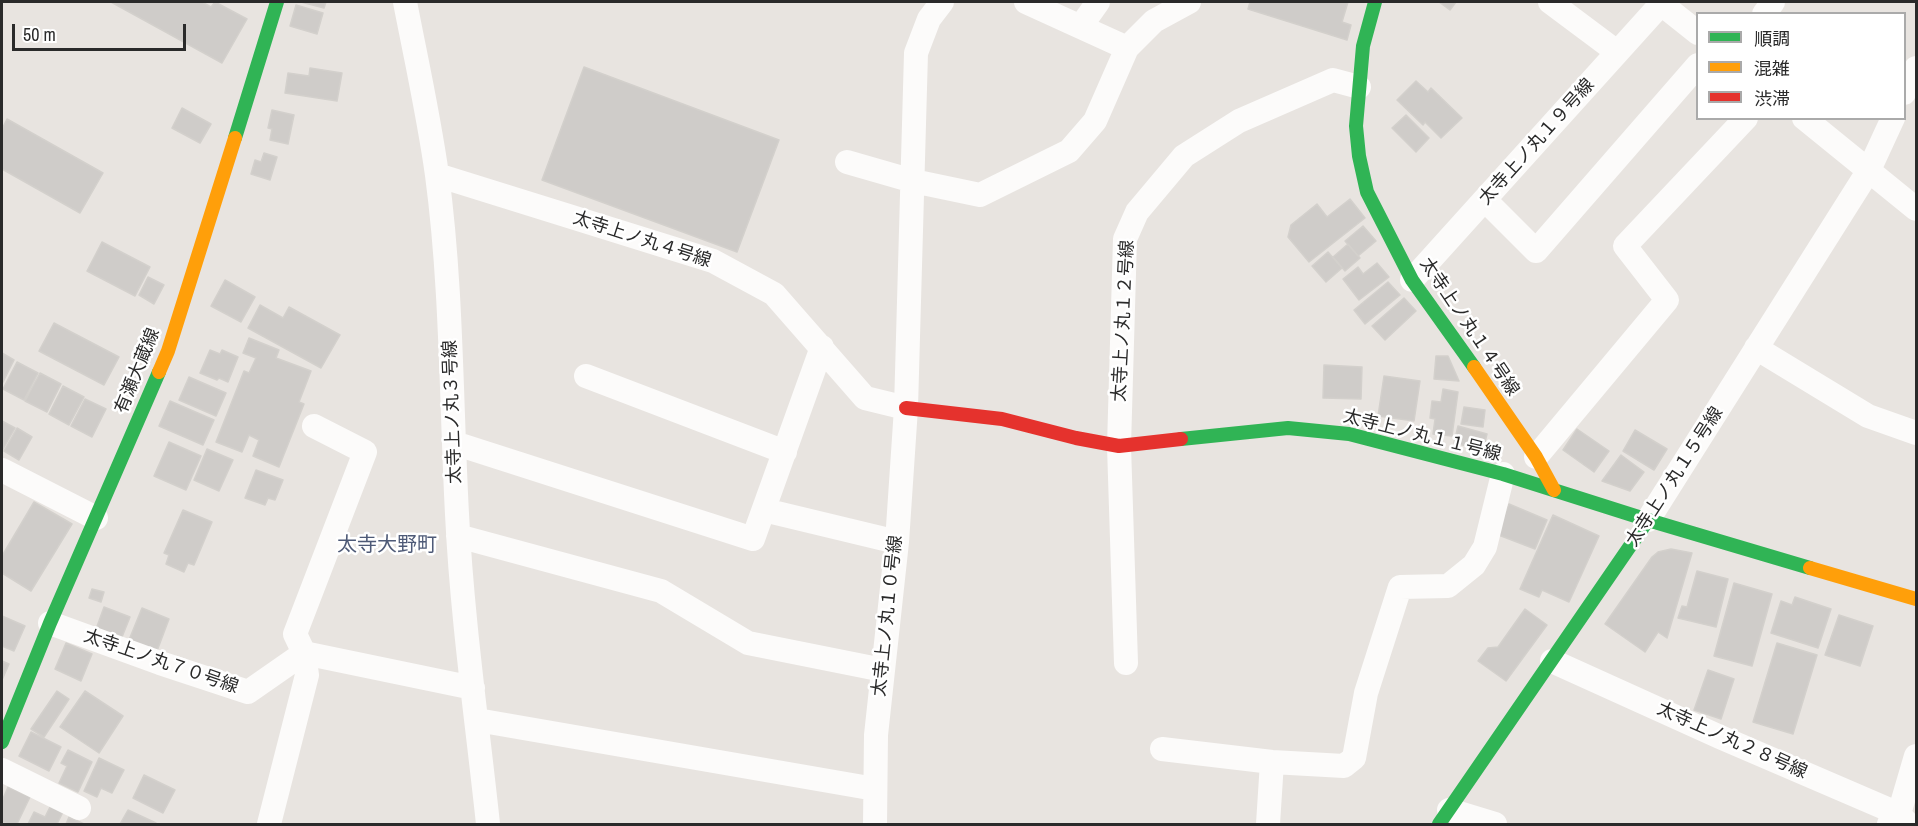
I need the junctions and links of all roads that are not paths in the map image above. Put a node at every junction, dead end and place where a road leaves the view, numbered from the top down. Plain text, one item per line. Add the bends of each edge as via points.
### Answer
1 (277, 2) edge
2 (405, 2) edge
3 (942, 2) edge
4 (1026, 2) edge
5 (1098, 2) edge
6 (1189, 2) edge
7 (1375, 2) edge
8 (1550, 2) edge
9 (1660, 2) edge
10 (1081, 26) junction
11 (1696, 31) edge
12 (1127, 48) junction
13 (1617, 52) junction
14 (1696, 67) edge
15 (1917, 68) edge
16 (1359, 87) junction
17 (1906, 91) edge
18 (1744, 120) edge
19 (1806, 120) edge
20 (1892, 120) edge
21 (847, 162) dead end
22 (1869, 170) junction
23 (436, 175) junction
24 (913, 181) junction
25 (1485, 200) junction
26 (1917, 209) edge
27 (1412, 280) junction
28 (822, 347) junction
29 (1756, 348) junction
30 (586, 376) dead end
31 (906, 408) junction
32 (314, 426) dead end
33 (1917, 433) edge
34 (454, 443) junction
35 (1119, 446) junction
36 (785, 452) junction
37 (1536, 457) junction
38 (2, 470) edge
39 (1503, 474) junction
40 (1554, 490) junction
41 (764, 510) junction
42 (96, 518) junction
43 (1648, 520) junction
44 (458, 536) junction
45 (897, 542) junction
46 (1917, 599) edge
47 (50, 623) junction
48 (304, 653) junction
49 (1552, 661) junction
50 (1126, 663) dead end
51 (883, 670) junction
52 (473, 688) junction
53 (477, 720) junction
54 (2, 742) edge
55 (1162, 748) dead end
56 (1917, 756) edge
57 (1272, 762) junction
58 (2, 770) edge
59 (875, 789) junction
60 (79, 808) dead end
61 (1444, 817) edge
62 (1899, 821) edge
63 (268, 825) edge
64 (488, 825) edge
65 (875, 825) edge
66 (1268, 825) edge
67 (1495, 825) edge

1 - 42 street, 有瀬大蔵線 via 168,351
2 - 23 street, 太寺上ノ丸３号線
3 - 24 street, 太寺上ノ丸１０号線 via 929,19 916,53
4 - 10 street
5 - 10 street
6 - 12 street via 1154,21
7 - 16 street, 太寺上ノ丸１４号線
8 - 13 street
9 - 11 street
9 - 13 street, 太寺上ノ丸１９号線
10 - 12 street
12 - 24 street via 1095,121 1069,151 980,195
13 - 25 street, 太寺上ノ丸１９号線
14 - 25 street via 1536,251
15 - 17 street
16 - 27 street, 太寺上ノ丸１４号線 via 1356,126 1367,192
16 - 35 street, 太寺上ノ丸１２号線 via 1333,80 1239,121 1184,156 1137,212 1125,239
18 - 37 street via 1625,246 1667,300
19 - 22 street
20 - 22 street, 太寺上ノ丸１５号線
21 - 24 street
22 - 26 street
22 - 29 street, 太寺上ノ丸１５号線
23 - 28 street, 太寺上ノ丸４号線 via 713,261 774,294
23 - 34 street, 太寺上ノ丸３号線 via 450,336
24 - 31 street, 太寺上ノ丸１０号線
25 - 27 street, 太寺上ノ丸１９号線
27 - 37 street, 太寺上ノ丸１４号線
28 - 31 street, 太寺上ノ丸４号線 via 865,398
28 - 36 street
29 - 33 street via 1868,416
29 - 43 street, 太寺上ノ丸１５号線
30 - 36 street
31 - 35 street, 太寺上ノ丸１１号線 via 1002,419
31 - 45 street, 太寺上ノ丸１０号線
32 - 48 street via 365,452 295,634
34 - 41 street via 753,539
34 - 44 street, 太寺上ノ丸３号線
35 - 39 street, 太寺上ノ丸１１号線 via 1288,428 1349,434
35 - 50 street, 太寺上ノ丸１２号線
36 - 41 street
37 - 40 street, 太寺上ノ丸１４号線
38 - 42 street
39 - 40 street, 太寺上ノ丸１１号線
39 - 57 street via 1485,547 1474,566 1448,586 1400,587 1366,693 1354,758 1344,766
40 - 43 street, 太寺上ノ丸１１号線
41 - 45 street
42 - 47 street, 有瀬大蔵線
43 - 46 street, 太寺上ノ丸１１号線
43 - 49 street, 太寺上ノ丸１５号線
44 - 51 street via 661,591 748,643
44 - 52 street, 太寺上ノ丸３号線
45 - 51 street, 太寺上ノ丸１０号線
47 - 48 street, 太寺上ノ丸７０号線 via 248,692
47 - 54 street, 有瀬大蔵線
48 - 52 street
48 - 63 street via 307,675
49 - 61 street, 太寺上ノ丸１５号線
49 - 62 street, 太寺上ノ丸２８号線
51 - 59 street, 太寺上ノ丸１０号線
52 - 53 street, 太寺上ノ丸３号線
53 - 59 street
53 - 64 street, 太寺上ノ丸３号線
55 - 57 street
56 - 62 street
57 - 66 street
58 - 60 street
59 - 65 street, 太寺上ノ丸１０号線
61 - 67 street

